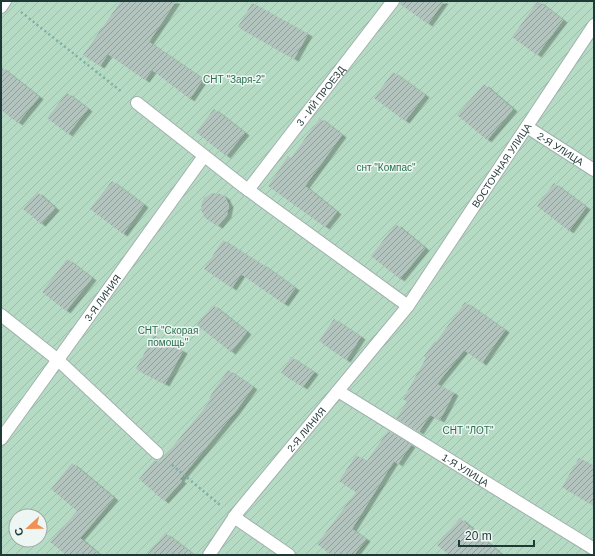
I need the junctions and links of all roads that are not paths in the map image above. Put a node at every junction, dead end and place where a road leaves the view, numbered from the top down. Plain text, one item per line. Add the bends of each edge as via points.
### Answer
1 (5, 1) edge
2 (393, 1) edge
3 (1, 7) edge
4 (594, 25) edge
5 (137, 103) road end
6 (527, 127) junction
7 (204, 156) junction
8 (594, 170) edge
9 (248, 190) junction
10 (408, 306) junction
11 (1, 315) edge
12 (58, 360) junction
13 (338, 392) junction
14 (1, 439) edge
15 (157, 452) road end
16 (234, 517) junction
17 (594, 549) edge
18 (209, 555) edge
19 (289, 555) edge

1 - 3 street
2 - 9 street, 3 - ИЙ ПРОЕЗД
4 - 6 street, ВОСТОЧНАЯ УЛИЦА
5 - 7 street
6 - 8 street, 2-Я УЛИЦА
6 - 10 street, ВОСТОЧНАЯ УЛИЦА
7 - 9 street
7 - 12 street, 3-Я ЛИНИЯ
9 - 10 street
10 - 13 street, 2-Я ЛИНИЯ
11 - 12 street
12 - 14 street, 3-Я ЛИНИЯ
12 - 15 street
13 - 16 street, 2-Я ЛИНИЯ
13 - 17 street, 1-Я УЛИЦА
16 - 18 street, 2-Я ЛИНИЯ
16 - 19 street

